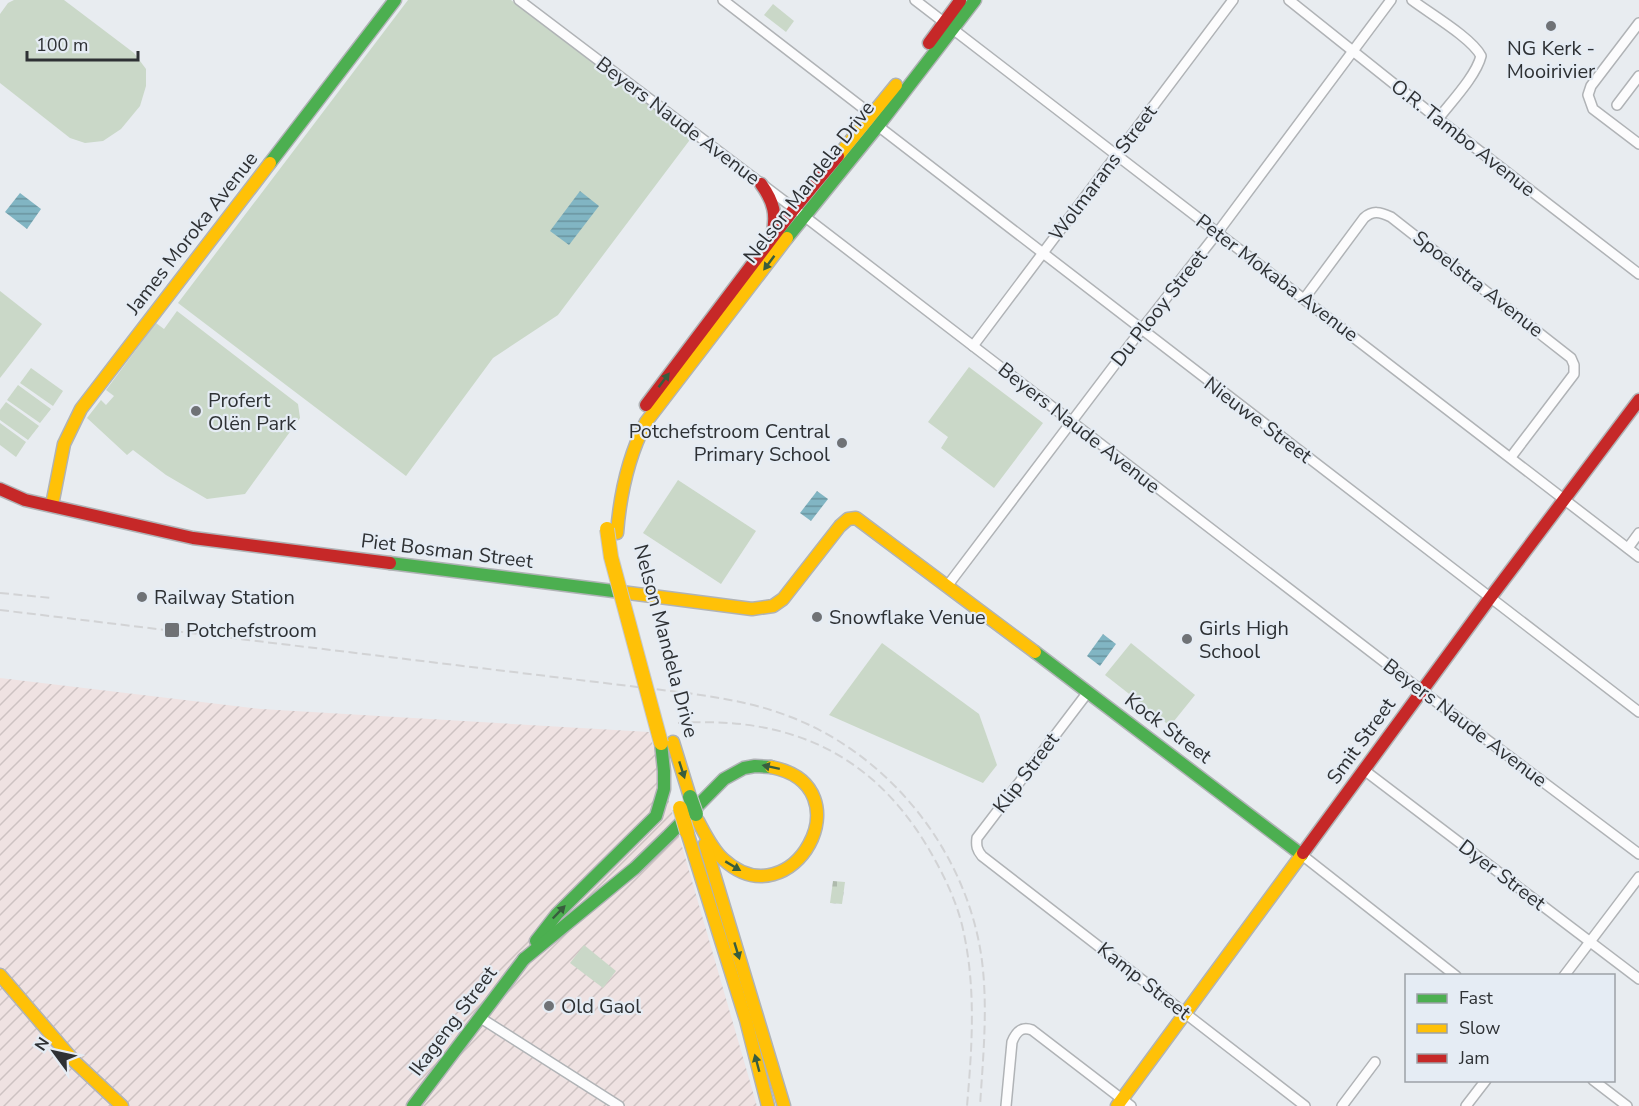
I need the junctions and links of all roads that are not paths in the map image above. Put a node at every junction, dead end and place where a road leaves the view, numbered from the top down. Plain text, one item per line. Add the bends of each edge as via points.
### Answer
1 (395, 0) edge
2 (519, 0) edge
3 (723, 0) edge
4 (915, 0) edge
5 (961, 0) edge
6 (975, 0) edge
7 (1233, 0) edge
8 (1289, 0) edge
9 (1391, 0) edge
10 (1412, 0) edge
11 (1639, 23) edge
12 (948, 27) junction
13 (1353, 50) junction
14 (1639, 76) edge
15 (1617, 105) dead end
16 (1438, 119) junction
17 (875, 120) junction
18 (1639, 144) edge
19 (1117, 155) junction
20 (761, 184) junction
21 (799, 212) junction
22 (1218, 232) junction
23 (772, 237) junction
24 (1042, 254) junction
25 (1639, 274) edge
26 (1305, 299) junction
27 (1141, 330) junction
28 (973, 346) junction
29 (1639, 400) edge
30 (1071, 422) junction
31 (1511, 457) junction
32 (0, 489) edge
33 (1563, 500) junction
34 (52, 505) junction
35 (854, 517) joint
36 (612, 531) junction
37 (1639, 533) edge
38 (1628, 548) junction
39 (1639, 557) edge
40 (948, 585) junction
41 (1490, 598) junction
42 (1422, 691) junction
43 (1088, 692) junction
44 (1639, 712) edge
45 (667, 742) junction
46 (1364, 770) junction
47 (697, 818) junction
48 (1302, 855) junction
49 (1639, 855) edge
50 (982, 856) joint
51 (1639, 877) edge
52 (1589, 941) junction
53 (524, 959) junction
54 (1455, 974) edge
55 (1565, 974) edge
56 (0, 975) edge
57 (1639, 980) edge
58 (1185, 1013) junction
59 (479, 1017) junction
60 (1375, 1062) dead end
61 (1484, 1082) edge
62 (1596, 1082) edge
63 (1123, 1104) edge
64 (122, 1106) edge
65 (413, 1106) edge
66 (618, 1106) edge
67 (768, 1106) edge
68 (784, 1106) edge
69 (1006, 1106) edge
70 (1305, 1106) edge
71 (1342, 1106) edge
72 (1466, 1106) edge
73 (1627, 1106) edge

1 - 34 main road, James Moroka Avenue via 81,409 63,441
2 - 20 street, Beyers Naude Avenue
3 - 17 street, Nieuwe Street
4 - 12 street, Peter Mokaba Avenue
5 - 12 main road, Nelson Mandela Drive
6 - 12 main road, Nelson Mandela Drive
7 - 19 street, Wolmarans Street
8 - 13 street, O.R. Tambo Avenue
9 - 13 street, Du Plooy Street
10 - 16 street via 1468,41 1481,56
11 - 18 street via 1588,95 1593,109
12 - 17 main road, Nelson Mandela Drive
12 - 19 street, Peter Mokaba Avenue
13 - 16 street, O.R. Tambo Avenue
13 - 22 street, Du Plooy Street
14 - 15 street
16 - 25 street, O.R. Tambo Avenue
17 - 21 main road, Nelson Mandela Drive
17 - 24 street, Nieuwe Street
19 - 22 street, Peter Mokaba Avenue
19 - 24 street, Wolmarans Street
20 - 21 street, Beyers Naude Avenue
20 - 23 main road via 775,210
21 - 23 main road, Nelson Mandela Drive
21 - 28 street, Beyers Naude Avenue
21 -> 36 main road, Nelson Mandela Drive via 646,422 624,476
22 - 26 street, Peter Mokaba Avenue
22 - 27 street, Du Plooy Street
36 -> 23 main road, Nelson Mandela Drive via 612,480 632,425
24 - 27 street, Nieuwe Street
24 - 28 street, Wolmarans Street
26 - 31 street, Peter Mokaba Avenue
26 - 31 street, Spoelstra Avenue via 1364,218 1376,212 1391,217 1571,358 1574,374
27 - 30 street, Du Plooy Street
27 - 41 street, Nieuwe Street
28 - 30 street, Beyers Naude Avenue
29 - 33 main road, Smit Street
30 - 40 street, Du Plooy Street
30 - 42 street, Beyers Naude Avenue
31 - 33 street, Peter Mokaba Avenue
32 - 34 main road, Piet Bosman Street via 18,498
33 - 38 street, Peter Mokaba Avenue
33 - 41 main road, Smit Street
34 - 35 main road, Piet Bosman Street via 193,538 752,609 773,606 783,599 840,526
35 - 40 main road, Kock Street
36 - 45 main road, Nelson Mandela Drive
37 - 38 street
38 - 39 street, Peter Mokaba Avenue
40 - 43 main road, Kock Street
41 - 42 main road, Smit Street
41 - 44 street, Nieuwe Street
42 - 46 main road, Smit Street
42 - 49 street, Beyers Naude Avenue
43 - 48 main road, Kock Street
43 - 50 street, Klip Street via 977,838
45 -> 47 main road, Nelson Mandela Drive, bridge
53 -> 45 main road via 557,914 656,816 665,787
67 -> 45 main road, Nelson Mandela Drive, bridge via 746,1020 680,808
46 - 48 main road, Smit Street
46 - 52 street, Dyer Street
47 -> 53 main road via 726,863 745,873 765,875 786,869 806,854 818,818 812,795 795,776 765,765 735,771 650,854
47 -> 68 main road, Nelson Mandela Drive
48 - 54 street, Kock Street
48 - 58 main road, Smit Street
50 - 58 street, Kamp Street
51 - 52 street
52 - 55 street
52 - 57 street, Dyer Street
53 - 59 main road, Ikageng Street
56 - 64 main road via 92,1081
58 - 63 main road, Smit Street
58 - 70 street, Kamp Street
59 - 65 main road, Ikageng Street
59 - 66 street
60 - 71 street
61 - 72 street
62 - 73 street
63 - 69 street via 1025,1028 1012,1042

